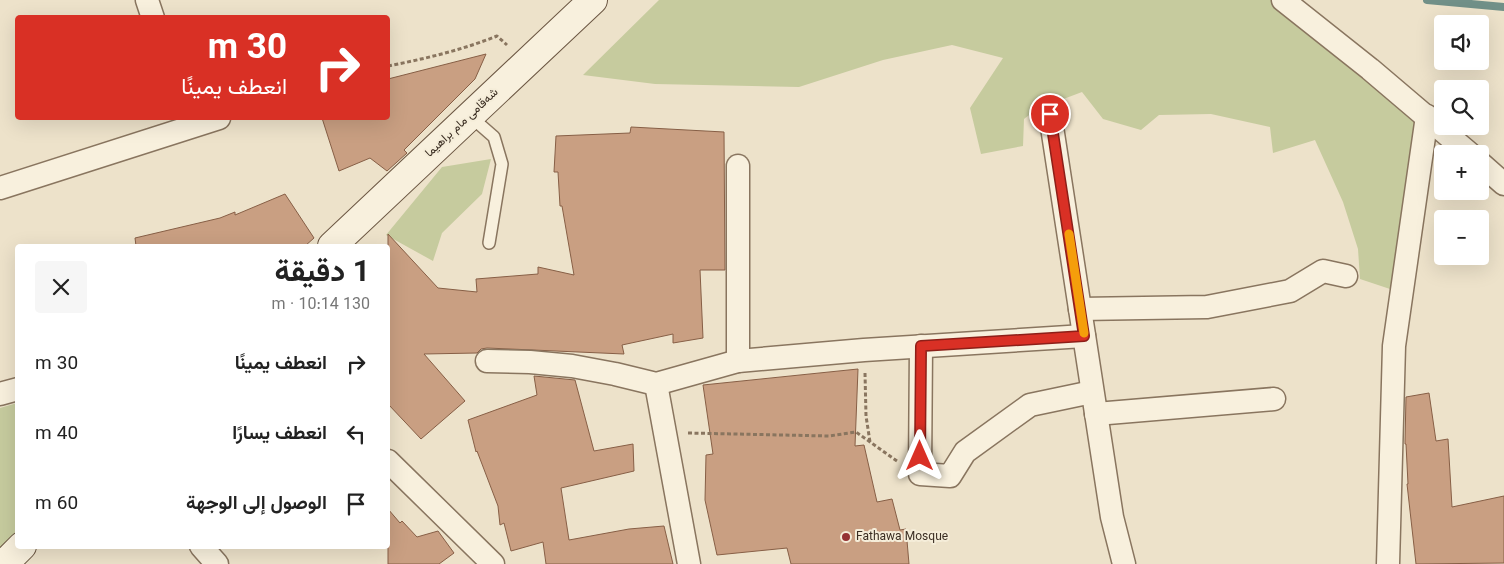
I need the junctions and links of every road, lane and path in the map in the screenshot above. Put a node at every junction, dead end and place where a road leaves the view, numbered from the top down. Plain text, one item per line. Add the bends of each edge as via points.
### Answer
1 (147, 0) edge
2 (592, 0) edge
3 (1283, 0) edge
4 (152, 15) edge
5 (390, 66) edge
6 (510, 78) junction
7 (1050, 114) dead end
8 (470, 116) junction
9 (1427, 116) junction
10 (213, 120) edge
11 (1460, 145) edge
12 (738, 166) dead end
13 (1489, 171) edge
14 (1504, 184) edge
15 (0, 188) edge
16 (489, 242) dead end
17 (334, 244) edge
18 (1346, 276) dead end
19 (1080, 309) junction
20 (1084, 336) junction
21 (921, 346) junction
22 (864, 350) junction
23 (487, 361) dead end
24 (738, 361) junction
25 (656, 384) junction
26 (15, 390) edge
27 (0, 394) edge
28 (1274, 399) dead end
29 (1094, 403) junction
30 (665, 432) junction
31 (870, 442) junction
32 (390, 463) edge
33 (920, 474) junction
34 (19, 549) edge
35 (204, 549) edge
36 (4, 564) edge
37 (217, 564) edge
38 (492, 564) edge
39 (689, 564) edge
40 (1124, 564) edge
41 (1388, 564) edge

1 - 4 street
2 - 6 street, شەقامی مام براهیما
3 - 9 street
5 - 6 path via 442,54 497,36 508,46
6 - 8 street, شەقامی مام براهیما
7 - 19 street
8 - 16 lane via 494,138 502,164
8 - 17 street, شەقامی مام براهیما
9 - 11 street
9 - 41 street via 1394,346
10 - 15 street
12 - 24 street
13 - 14 street
18 - 19 street via 1323,271 1290,291 1207,307
19 - 20 street
20 - 21 street
20 - 29 street
21 - 22 street
21 - 33 street
22 - 24 street
22 - 31 path
23 - 25 street via 572,366
24 - 25 street
25 - 30 street
26 - 27 street
28 - 29 street
29 - 33 street via 1030,405 965,452 950,476
29 - 40 street via 1112,517
30 - 31 path via 829,436 856,432
30 - 39 street
31 - 33 path
32 - 38 street
34 - 36 street
35 - 37 street

